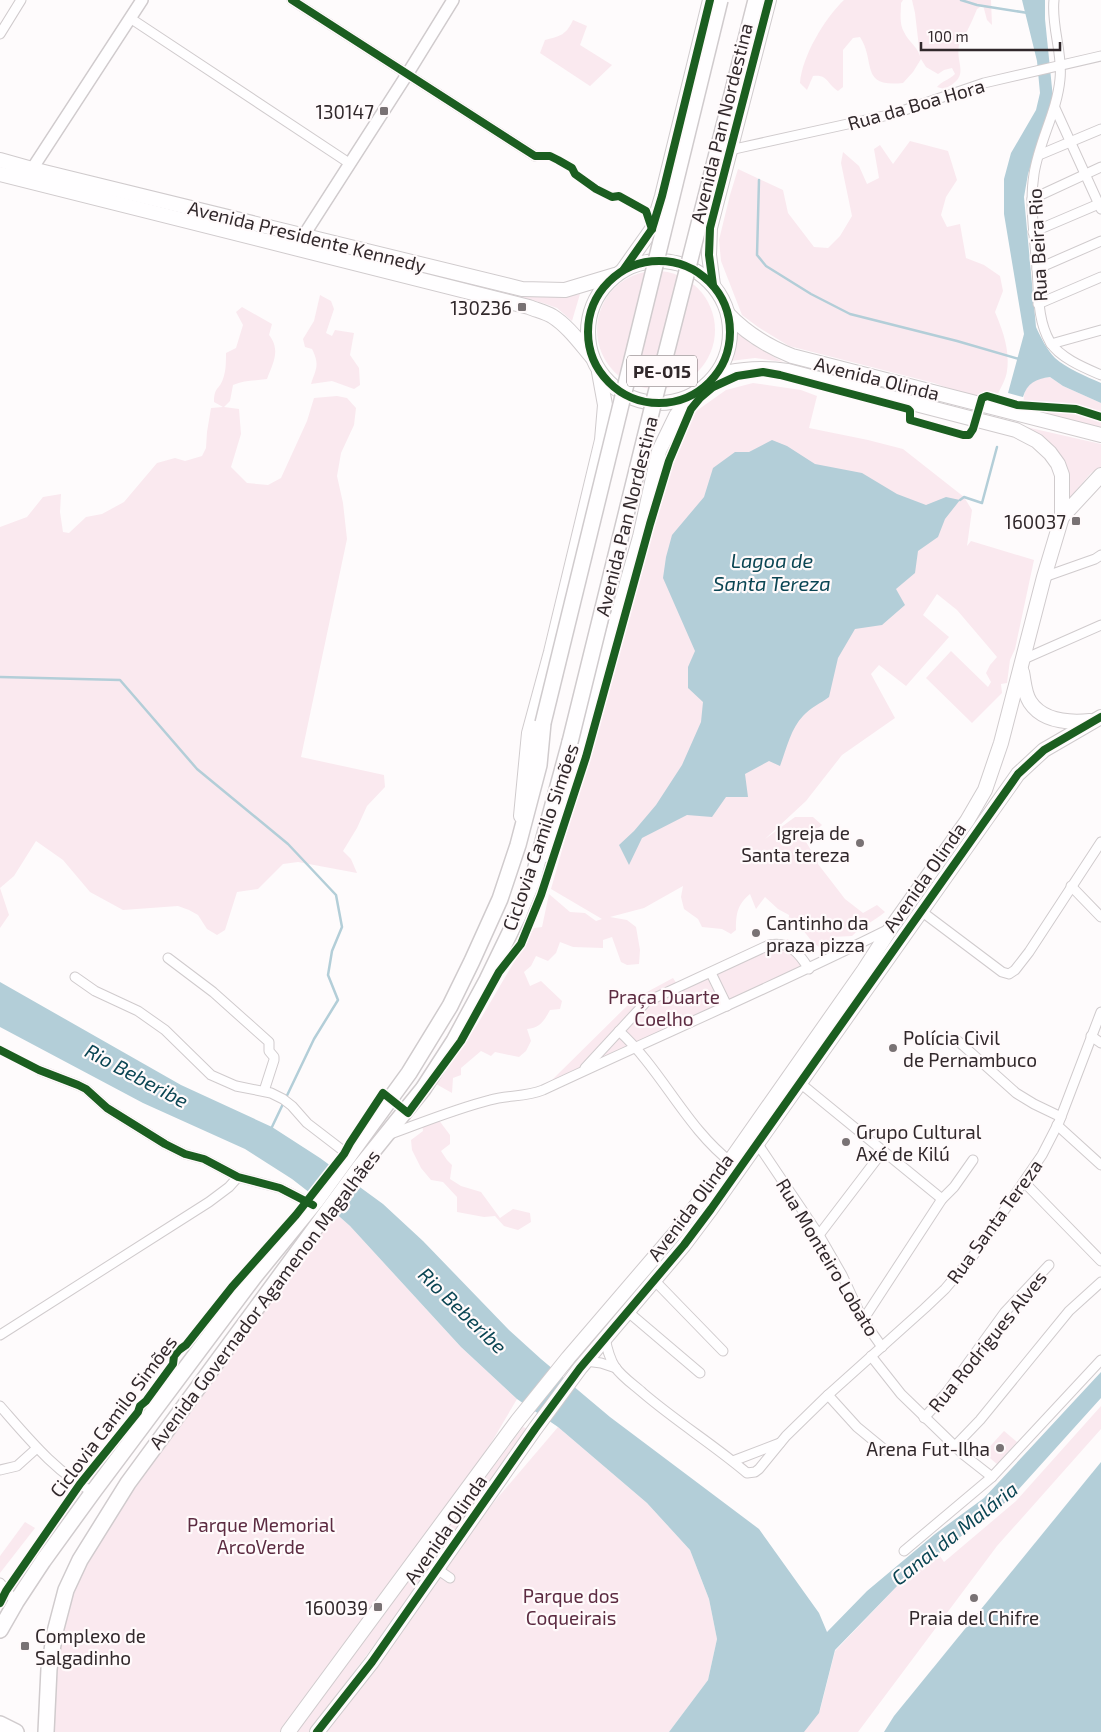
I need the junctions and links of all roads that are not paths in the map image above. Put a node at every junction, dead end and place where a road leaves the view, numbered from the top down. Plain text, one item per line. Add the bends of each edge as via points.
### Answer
1 (21, 0) edge
2 (142, 0) edge
3 (292, 0) edge
4 (453, 0) edge
5 (710, 0) edge
6 (720, 0) edge
7 (756, 0) edge
8 (769, 0) edge
9 (1054, 0) edge
10 (130, 18) junction
11 (0, 34) edge
12 (1101, 56) edge
13 (1058, 67) junction
14 (408, 73) junction
15 (1055, 108) junction
16 (1101, 130) edge
17 (1071, 142) junction
18 (730, 150) junction
19 (1039, 155) junction
20 (535, 156) dead end
21 (0, 160) edge
22 (349, 163) junction
23 (1101, 167) edge
24 (32, 169) junction
25 (0, 174) edge
26 (1085, 174) junction
27 (1032, 199) junction
28 (1100, 205) edge
29 (1033, 232) junction
30 (304, 235) junction
31 (1101, 241) edge
32 (1037, 269) junction
33 (619, 273) junction
34 (1101, 276) edge
35 (713, 285) junction
36 (1038, 304) junction
37 (728, 314) junction
38 (1101, 330) edge
39 (1051, 344) junction
40 (592, 357) junction
41 (600, 372) junction
42 (717, 374) junction
43 (1101, 375) edge
44 (691, 396) junction
45 (1101, 435) edge
46 (1101, 475) edge
47 (1062, 517) junction
48 (1101, 555) edge
49 (1044, 577) junction
50 (1101, 625) edge
51 (1022, 664) junction
52 (1097, 718) edge
53 (570, 742) joint
54 (1101, 842) edge
55 (518, 845) junction
56 (532, 882) junction
57 (1071, 886) junction
58 (921, 911) junction
59 (1101, 916) edge
60 (891, 928) junction
61 (168, 958) dead end
62 (809, 969) junction
63 (711, 973) junction
64 (75, 977) dead end
65 (727, 1006) junction
66 (1101, 1012) edge
67 (619, 1031) junction
68 (1091, 1036) junction
69 (958, 1041) dead end
70 (1101, 1043) edge
71 (636, 1046) junction
72 (39, 1070) dead end
73 (581, 1072) junction
74 (800, 1083) junction
75 (264, 1092) junction
76 (1059, 1121) junction
77 (385, 1136) junction
78 (758, 1143) junction
79 (883, 1151) junction
80 (353, 1160) junction
81 (973, 1160) dead end
82 (735, 1165) junction
83 (1101, 1165) edge
84 (238, 1177) junction
85 (1024, 1182) junction
86 (942, 1199) junction
87 (320, 1205) junction
88 (819, 1235) junction
89 (1101, 1261) edge
90 (1049, 1264) dead end
91 (654, 1280) junction
92 (1101, 1282) edge
93 (627, 1312) junction
94 (863, 1320) junction
95 (0, 1335) edge
96 (605, 1338) junction
97 (882, 1346) junction
98 (723, 1351) dead end
99 (871, 1356) junction
100 (1101, 1360) edge
101 (583, 1364) junction
102 (616, 1368) junction
103 (700, 1372) dead end
104 (828, 1396) junction
105 (0, 1406) edge
106 (924, 1418) junction
107 (780, 1443) junction
108 (955, 1446) junction
109 (38, 1448) junction
110 (885, 1450) dead end
111 (733, 1461) junction
112 (0, 1470) edge
113 (992, 1478) junction
114 (94, 1492) junction
115 (904, 1551) dead end
116 (437, 1569) junction
117 (450, 1578) dead end
118 (0, 1583) edge
119 (16, 1602) junction
120 (0, 1630) edge
121 (0, 1724) edge
122 (16, 1732) edge
123 (46, 1732) edge
124 (288, 1732) edge
125 (317, 1732) edge

1 - 11 street
2 - 10 street
3 - 14 street
4 - 14 street
5 - 33 main road via 652,229
6 - 55 highway, Avenida Governador Agamenon Magalhães / PE-015, bridge via 543,723 539,765
7 - 53 highway, Avenida Pan Nordestina / PE-015, bridge
8 - 18 main road, Avenida Pan Nordestina
9 - 13 street, Rua Beira Rio
10 - 22 street
10 - 24 street
12 - 13 street, Rua da Boa Hora
13 - 15 street, Rua Beira Rio
13 - 18 street, Rua da Boa Hora via 984,83 893,114
14 - 20 street
14 - 22 street
15 - 17 street
15 - 19 street, Rua Beira Rio
16 - 17 street
17 - 19 street
17 - 26 street
18 - 35 main road, Avenida Pan Nordestina via 710,228 708,255
19 - 27 street, Rua Beira Rio
21 - 24 main road, Avenida Presidente Kennedy
22 - 30 street
23 - 26 street
24 - 30 main road, Avenida Presidente Kennedy
25 - 40 main road, Avenida Presidente Kennedy via 529,306 561,324
26 - 27 street
26 - 28 street
27 - 29 street, Rua Beira Rio
28 - 29 street
29 - 32 street, Rua Beira Rio
30 - 33 main road, Avenida Presidente Kennedy via 522,289 565,290
31 - 32 street
32 - 36 street, Rua Beira Rio
33 - 35 main road via 635,265 670,262 690,268
33 - 40 main road via 600,292 590,312 587,335
34 - 36 street
35 - 37 main road
36 - 39 street, Rua Beira Rio via 1041,322
37 - 42 main road via 728,351
37 - 45 main road, Avenida Olinda via 753,336 792,356
38 - 39 street
39 - 43 street, Rua Beira Rio via 1064,356
40 - 41 main road
41 - 44 main road via 620,392 634,399 663,403
41 - 55 main road, Avenida Governador Agamenon Magalhães via 605,405 602,440 529,733
42 - 44 main road
42 - 47 main road via 756,368 788,371 1003,427 1037,441 1050,452 1062,475
44 - 56 main road, Avenida Governador Agamenon Magalhães via 676,416 659,451 640,537 574,769 551,839
46 - 47 main road
47 - 49 main road, Avenida Olinda
48 - 49 street
49 - 51 main road, Avenida Olinda
50 - 51 street
51 - 52 main road via 1030,702 1040,712 1050,719 1073,722
51 - 60 main road, Avenida Olinda via 985,790 967,821
52 - 58 main road, Avenida Olinda via 1044,750 1018,774
53 - 56 highway, Avenida Governador Agamenon Magalhães / PE-015
54 - 57 street
55 - 80 highway, Avenida Governador Agamenon Magalhães / PE-015 via 500,899 450,1006
56 - 77 highway, Avenida Governador Agamenon Magalhães / PE-015 via 468,1017 437,1068
57 - 58 street via 1029,952 1009,974
57 - 59 street
58 - 74 main road, Avenida Olinda
60 - 62 street
60 - 82 main road, Avenida Olinda
61 - 75 street via 213,992 269,1042 274,1060
62 - 63 street via 800,955 783,944 777,944
62 - 65 street
63 - 65 street
63 - 67 street via 646,1002
64 - 75 street via 95,991 138,1010 165,1030 211,1075 236,1086
65 - 71 street
66 - 68 street, Rua Santa Tereza
67 - 71 street
67 - 73 street
68 - 70 street
68 - 76 street, Rua Santa Tereza
69 - 76 street via 1016,1093
71 - 73 street
71 - 82 street via 695,1125
72 - 84 street via 86,1089 107,1108 165,1144
73 - 77 street via 537,1093 508,1096 465,1107
74 - 78 main road, Avenida Olinda
74 - 79 street
75 - 80 street via 286,1101 307,1123
76 - 83 street
76 - 85 street, Rua Santa Tereza
77 - 80 highway, Avenida Governador Agamenon Magalhães / PE-015
78 - 82 main road, Avenida Olinda
78 - 88 street, Rua Monteiro Lobato
79 - 86 street
79 - 88 street
80 - 87 highway, Avenida Governador Agamenon Magalhães / PE-015
81 - 86 street
82 - 91 main road, Avenida Olinda via 684,1245
82 - 124 main road, Avenida Olinda via 518,1420
84 - 87 street via 280,1188
84 - 95 street via 209,1202
85 - 89 street
85 - 97 street, Rua Santa Tereza via 963,1268 932,1302
86 - 94 street
87 - 114 highway, Avenida Governador Agamenon Magalhães / PE-015 via 254,1277
87 - 123 highway, Avenida Governador Agamenon Magalhães / PE-015 via 128,1483 80,1560 66,1590 55,1632 49,1669
88 - 94 street, Rua Monteiro Lobato
90 - 106 street, Rua Rodrigues Alves via 1005,1312
91 - 93 main road, Avenida Olinda
91 - 98 street
92 - 108 street via 1069,1312
93 - 96 main road, Avenida Olinda
93 - 103 street
94 - 97 street, Rua Monteiro Lobato
96 - 101 main road, Avenida Olinda
96 - 102 street via 608,1354
97 - 99 street, Rua Santa Tereza
99 - 104 street, Rua Santa Tereza
99 - 106 street via 900,1394
100 - 113 street
101 - 102 street via 601,1363
101 - 116 main road, Avenida Olinda
102 - 111 street via 652,1401
104 - 107 street, Rua Santa Tereza
104 - 110 street via 857,1427
105 - 109 street
106 - 108 street
107 - 111 street
107 - 111 street, Rua Santa Tereza via 755,1472 747,1473
108 - 113 street
109 - 112 street via 17,1466
109 - 114 street
113 - 115 street
114 - 119 highway, Avenida Governador Agamenon Magalhães / PE-015
116 - 117 street
116 - 125 main road, Avenida Olinda via 372,1662
118 - 119 street
119 - 120 highway, Avenida Governador Agamenon Magalhães / PE-015
121 - 122 highway

